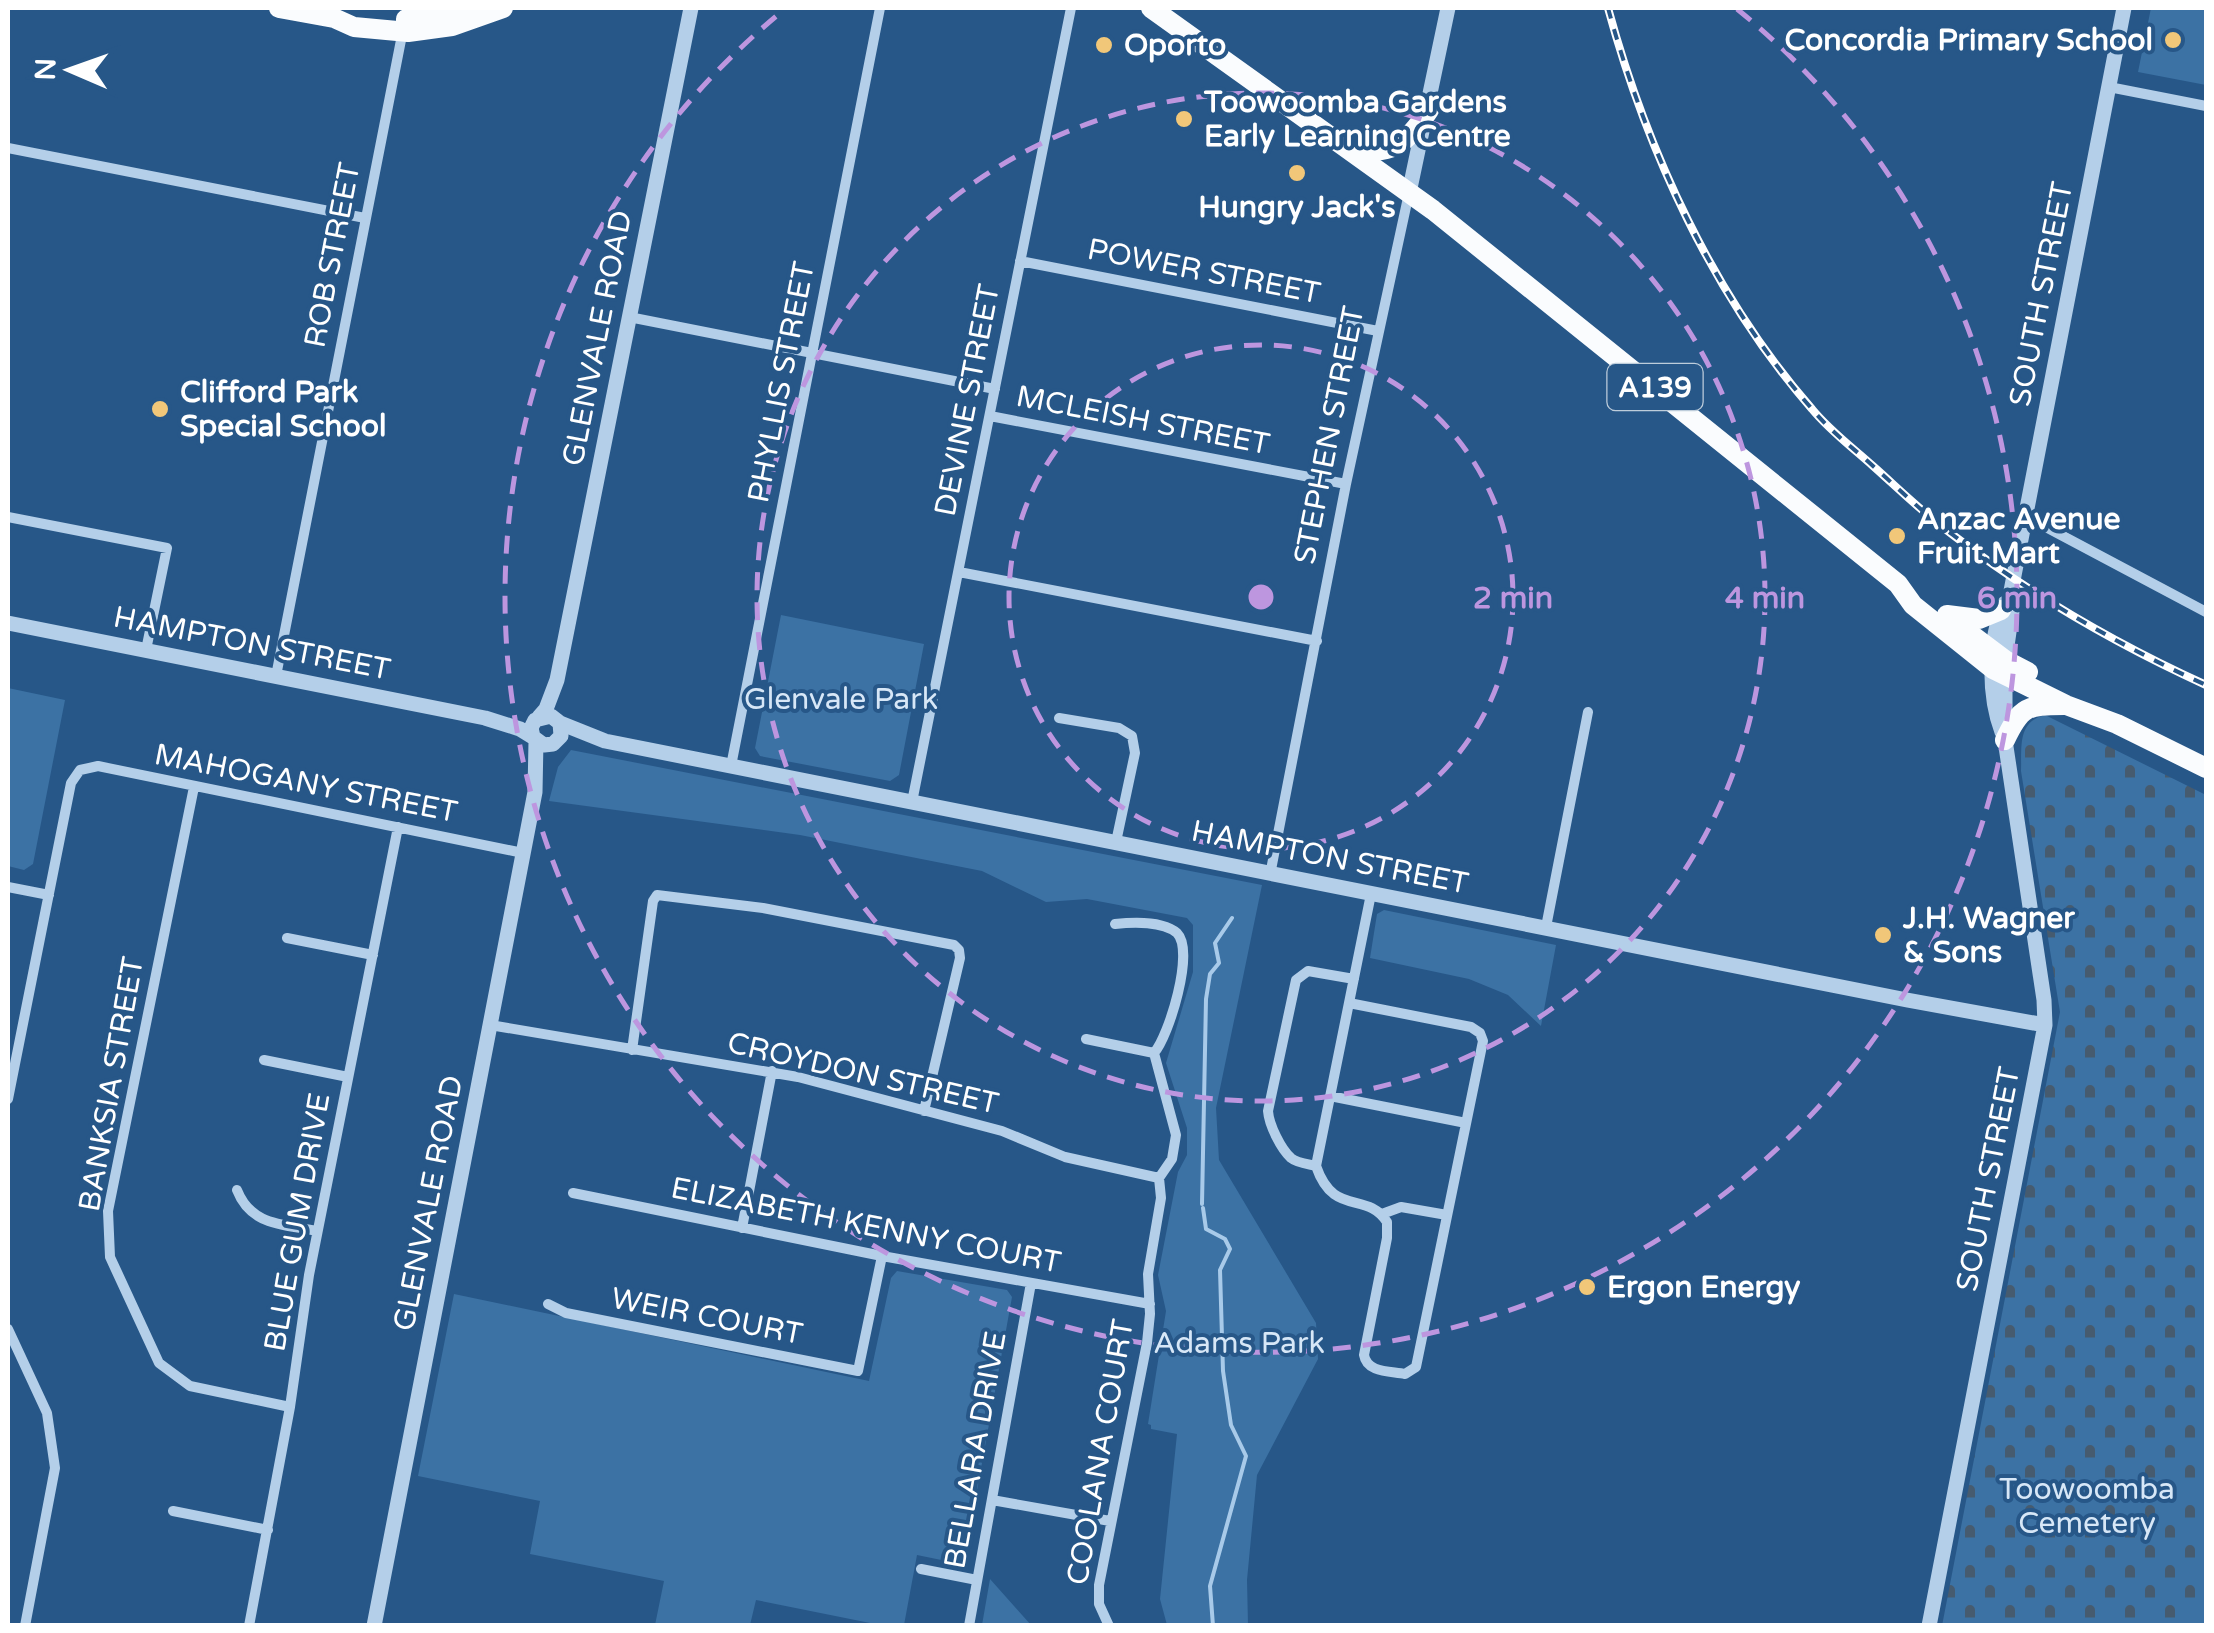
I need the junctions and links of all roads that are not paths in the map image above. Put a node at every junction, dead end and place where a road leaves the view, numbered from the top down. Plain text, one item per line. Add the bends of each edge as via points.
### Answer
1 (279, 8) edge
2 (462, 8) edge
3 (502, 8) edge
4 (690, 8) edge
5 (880, 8) edge
6 (1070, 8) edge
7 (1151, 8) edge
8 (1448, 8) edge
9 (2124, 8) edge
10 (310, 10) edge
11 (403, 26) junction
12 (2109, 88) junction
13 (2206, 106) edge
14 (1428, 110) junction
15 (1328, 135) junction
16 (8, 148) edge
17 (1409, 194) junction
18 (365, 218) junction
19 (1020, 260) junction
20 (630, 317) junction
21 (1378, 331) junction
22 (812, 351) junction
23 (995, 389) junction
24 (990, 416) junction
25 (1346, 484) junction
26 (8, 517) edge
27 (2024, 522) junction
28 (959, 572) junction
29 (1898, 584) junction
30 (2006, 600) junction
31 (2206, 612) edge
32 (1946, 614) junction
33 (8, 623) edge
34 (1317, 641) junction
35 (146, 650) junction
36 (1999, 664) junction
37 (276, 676) junction
38 (557, 680) junction
39 (2066, 705) junction
40 (1588, 712) dead end
41 (485, 718) junction
42 (537, 718) junction
43 (1059, 718) dead end
44 (559, 722) junction
45 (2117, 724) junction
46 (534, 739) junction
47 (2006, 740) junction
48 (605, 742) junction
49 (554, 743) junction
50 (731, 766) junction
51 (2206, 768) edge
52 (194, 787) junction
53 (535, 792) junction
54 (912, 802) junction
55 (398, 827) junction
56 (1116, 842) junction
57 (523, 853) junction
58 (1270, 874) junction
59 (8, 887) edge
60 (1371, 894) junction
61 (49, 895) junction
62 (1116, 924) dead end
63 (1546, 927) junction
64 (287, 938) dead end
65 (372, 955) junction
66 (1354, 979) junction
67 (1349, 1004) junction
68 (2044, 1024) junction
69 (490, 1025) junction
70 (1086, 1039) dead end
71 (632, 1050) junction
72 (1154, 1053) junction
73 (264, 1060) dead end
74 (772, 1071) junction
75 (348, 1077) junction
76 (1330, 1096) junction
77 (8, 1099) edge
78 (924, 1111) junction
79 (1466, 1123) junction
80 (1316, 1166) junction
81 (1160, 1178) junction
82 (236, 1190) dead end
83 (572, 1194) dead end
84 (1382, 1214) junction
85 (1447, 1215) junction
86 (742, 1228) junction
87 (317, 1232) junction
88 (882, 1256) junction
89 (1030, 1283) junction
90 (548, 1304) dead end
91 (1150, 1304) junction
92 (8, 1329) edge
93 (290, 1407) junction
94 (992, 1500) junction
95 (173, 1511) dead end
96 (1110, 1521) junction
97 (268, 1530) junction
98 (921, 1569) dead end
99 (977, 1580) junction
100 (26, 1626) edge
101 (249, 1626) edge
102 (374, 1626) edge
103 (969, 1626) edge
104 (1109, 1626) edge
105 (1930, 1626) edge

1 - 10 highway
2 - 11 highway
3 - 11 highway via 452,26
4 - 20 street, GLENVALE ROAD
5 - 22 street, PHYLLIS STREET
6 - 19 street, DEVINE STREET
7 - 15 highway, A139
8 - 14 street, STEPHEN STREET
9 - 12 street, SOUTH STREET
10 - 11 highway
11 - 18 street, ROB STREET
12 - 13 street
12 - 27 street, SOUTH STREET
14 - 15 highway via 1413,134 1380,151
14 - 17 street, STEPHEN STREET
15 - 17 highway, A139
16 - 18 street
17 - 21 street, STEPHEN STREET
17 - 29 highway, A139
18 - 37 street, ROB STREET
19 - 21 street, POWER STREET
19 - 23 street, DEVINE STREET
20 - 22 street
20 - 38 street, GLENVALE ROAD
21 - 25 street, STEPHEN STREET
22 - 23 street
22 - 50 street, PHYLLIS STREET
23 - 24 street, DEVINE STREET
24 - 25 street, MCLEISH STREET
24 - 28 street, DEVINE STREET
25 - 34 street, STEPHEN STREET
26 - 35 street via 167,548
27 - 30 street, SOUTH STREET
27 - 31 street via 2044,526
28 - 34 street
28 - 54 street, DEVINE STREET
29 - 32 highway, A139
29 - 36 highway, A139 via 1914,605
30 - 32 highway via 1980,620
30 - 36 street, SOUTH STREET
32 - 36 highway, A139
33 - 35 street, HAMPTON STREET
34 - 58 street, STEPHEN STREET
35 - 37 street, HAMPTON STREET
36 - 39 highway, A139
36 - 45 highway, A139 via 2079,698
36 - 47 street, SOUTH STREET
37 - 41 street, HAMPTON STREET
38 - 42 street, GLENVALE ROAD
38 - 44 street, GLENVALE ROAD
39 - 45 highway, A139
39 - 47 highway via 2022,710
40 - 63 street
41 - 42 street, HAMPTON STREET
41 - 46 street, HAMPTON STREET
42 - 44 street
42 - 46 street
43 - 56 street via 1132,736 1135,753
44 - 48 street, HAMPTON STREET
44 - 49 street via 562,732
45 - 51 highway, A139
46 - 49 street
46 - 53 street, GLENVALE ROAD
47 - 68 street, SOUTH STREET
48 - 49 street, HAMPTON STREET
48 - 50 street, HAMPTON STREET
49 - 53 street, GLENVALE ROAD
50 - 54 street, HAMPTON STREET
52 - 55 street, MAHOGANY STREET
52 - 61 street, MAHOGANY STREET via 98,766 80,770 71,782
52 - 93 street, BANKSIA STREET via 108,1211 110,1257 160,1363 190,1386
53 - 57 street, GLENVALE ROAD
54 - 56 street, HAMPTON STREET
55 - 57 street, MAHOGANY STREET
55 - 65 street, BLUE GUM DRIVE
56 - 58 street, HAMPTON STREET
57 - 69 street, GLENVALE ROAD
58 - 60 street, HAMPTON STREET
59 - 61 street
60 - 63 street, HAMPTON STREET
60 - 66 street
61 - 77 street
62 - 72 street via 1173,930 1182,939 1184,968
63 - 68 street, HAMPTON STREET
64 - 65 street
65 - 75 street, BLUE GUM DRIVE
66 - 67 street
66 - 80 street via 1308,971 1296,980 1272,1092 1268,1118 1288,1155
67 - 76 street
67 - 79 street via 1480,1033
68 - 105 street, SOUTH STREET
69 - 71 street, CROYDON STREET
69 - 102 street, GLENVALE ROAD
70 - 72 street
71 - 74 street, CROYDON STREET
71 - 78 street via 657,895 954,945 960,958
72 - 81 street, COOLANA COURT via 1176,1135
73 - 75 street
74 - 78 street, CROYDON STREET
74 - 86 street
75 - 87 street, BLUE GUM DRIVE
76 - 79 street
76 - 80 street
78 - 81 street, CROYDON STREET via 1002,1131 1065,1157
79 - 85 street
80 - 84 street via 1335,1197
81 - 91 street, COOLANA COURT
82 - 87 street via 256,1218
83 - 86 street, ELIZABETH KENNY COURT
84 - 85 street via 1401,1207
84 - 85 street via 1388,1238 1364,1355 1371,1368 1405,1374 1416,1367
86 - 88 street, ELIZABETH KENNY COURT
87 - 93 street, BLUE GUM DRIVE
88 - 89 street, ELIZABETH KENNY COURT
88 - 90 street, WEIR COURT via 858,1371
89 - 91 street, ELIZABETH KENNY COURT
89 - 94 street, BELLARA DRIVE
91 - 96 street, COOLANA COURT
92 - 100 street via 47,1413 54,1468
93 - 97 street, BLUE GUM DRIVE
94 - 96 street
94 - 99 street, BELLARA DRIVE
95 - 97 street
96 - 104 street, COOLANA COURT via 1099,1586
97 - 101 street, BLUE GUM DRIVE
98 - 99 street
99 - 103 street, BELLARA DRIVE

